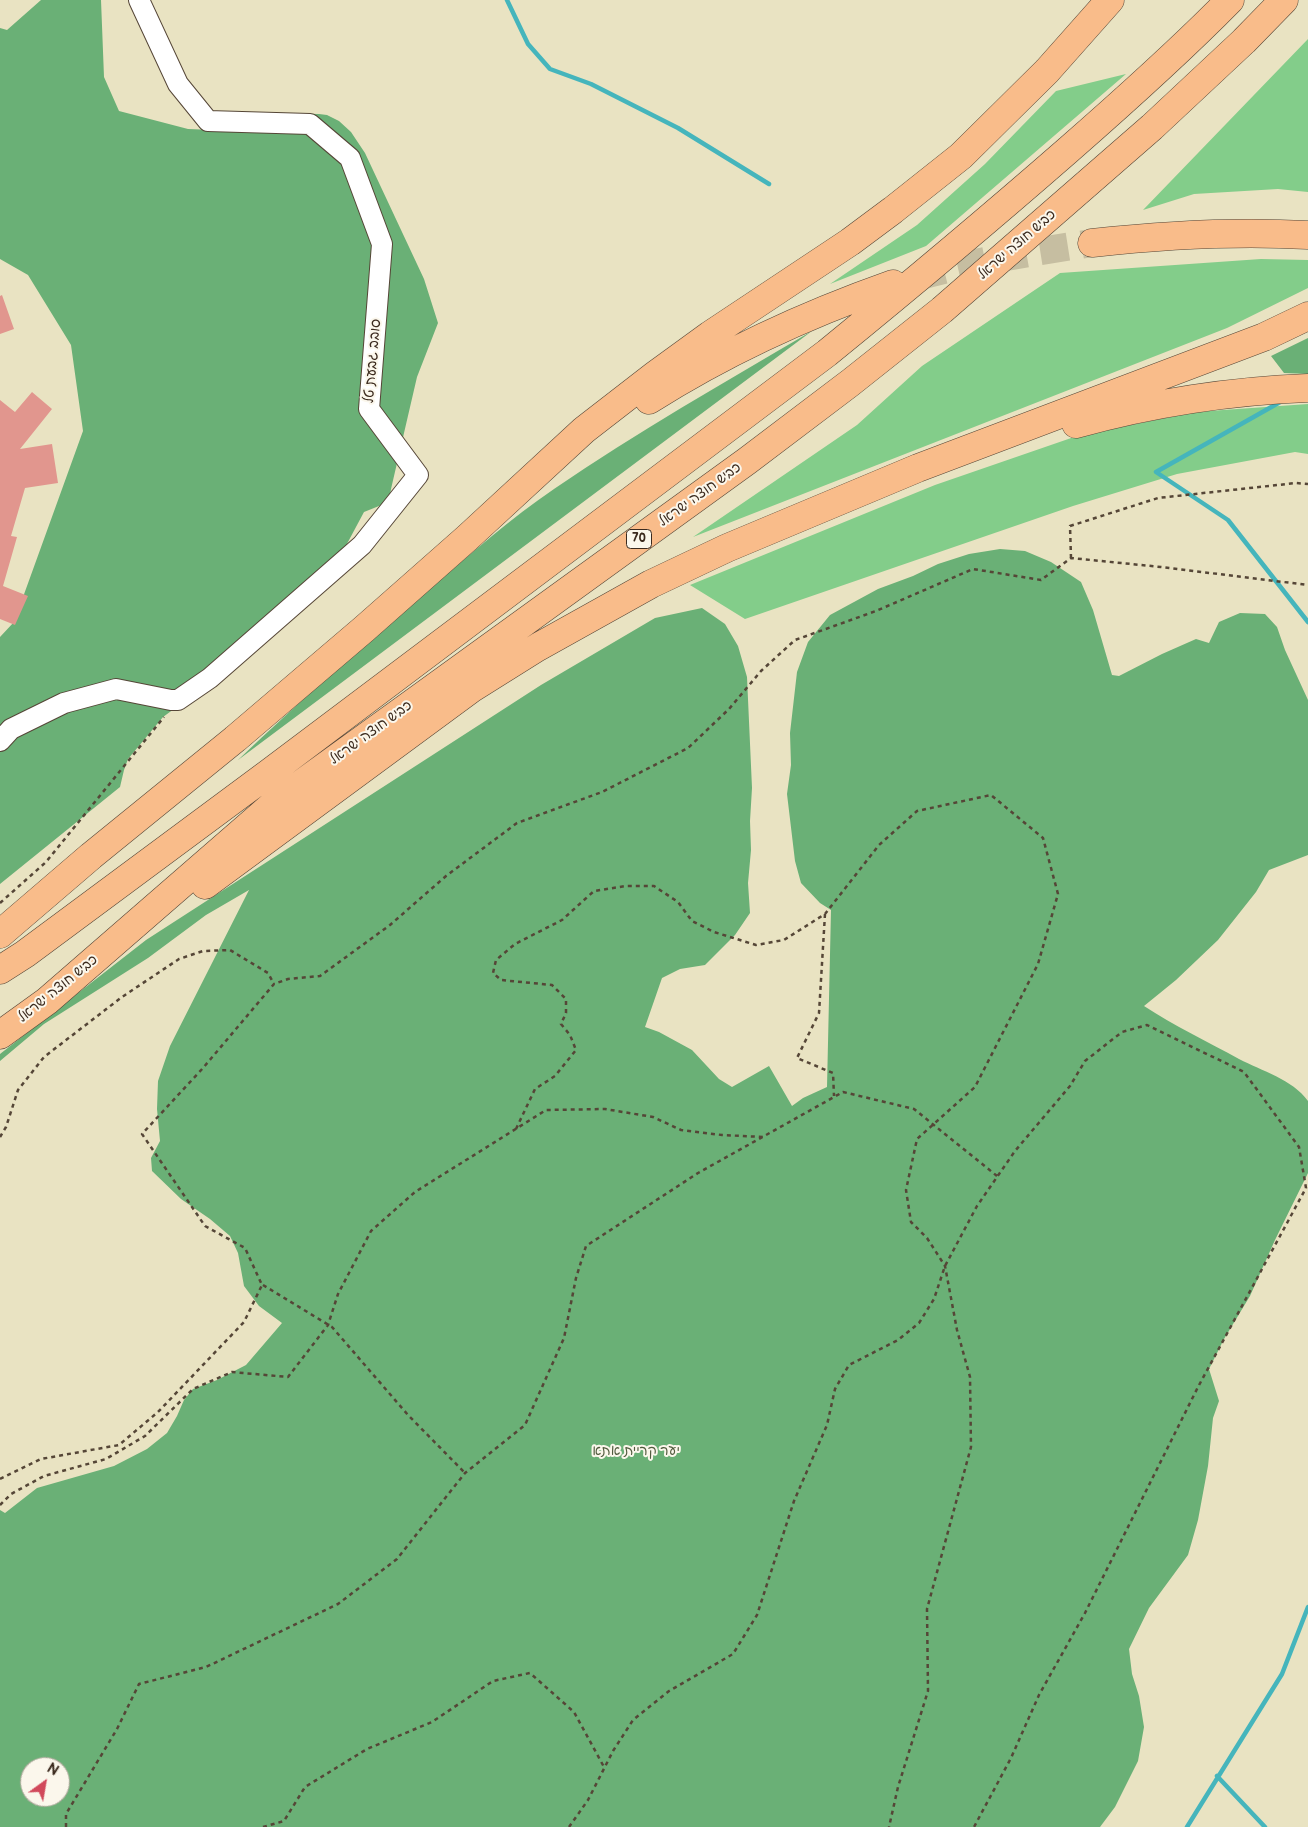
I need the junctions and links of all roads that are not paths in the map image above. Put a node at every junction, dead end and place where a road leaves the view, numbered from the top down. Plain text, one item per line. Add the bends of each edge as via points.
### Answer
1 (140, 0) edge
2 (1110, 0) edge
3 (1230, 0) edge
4 (1284, 0) edge
5 (1308, 235) edge
6 (1092, 243) tunnel mouth
7 (893, 284) tunnel mouth
8 (1308, 316) edge
9 (1308, 388) edge
10 (918, 468) junction
11 (467, 538) junction
12 (0, 741) edge
13 (0, 934) edge
14 (0, 970) edge
15 (47, 1001) junction
16 (0, 1035) edge

1 - 12 lane, סובב גבעת טל via 178,84 208,121 310,124 350,158 382,244 369,409 418,475 362,545 210,678 178,700 116,689 64,703 11,729
2 - 11 highway via 1047,71 961,156 850,242 710,335 634,391 584,430
3 - 14 highway, כביש חוצה ישראל / 70 via 1126,99 1013,198 827,353 269,773
4 - 15 highway, כביש חוצה ישראל / 70 via 1152,127 942,310 747,461 276,802
5 - 6 highway via 1156,236
7 - 11 highway via 832,306 746,345 676,383 597,434
8 - 10 highway via 1255,340
9 - 10 highway via 1224,394 1134,410
10 - 15 highway via 676,572 538,647 471,689
11 - 13 highway via 242,734
15 - 16 highway, כביש חוצה ישראל / 70

